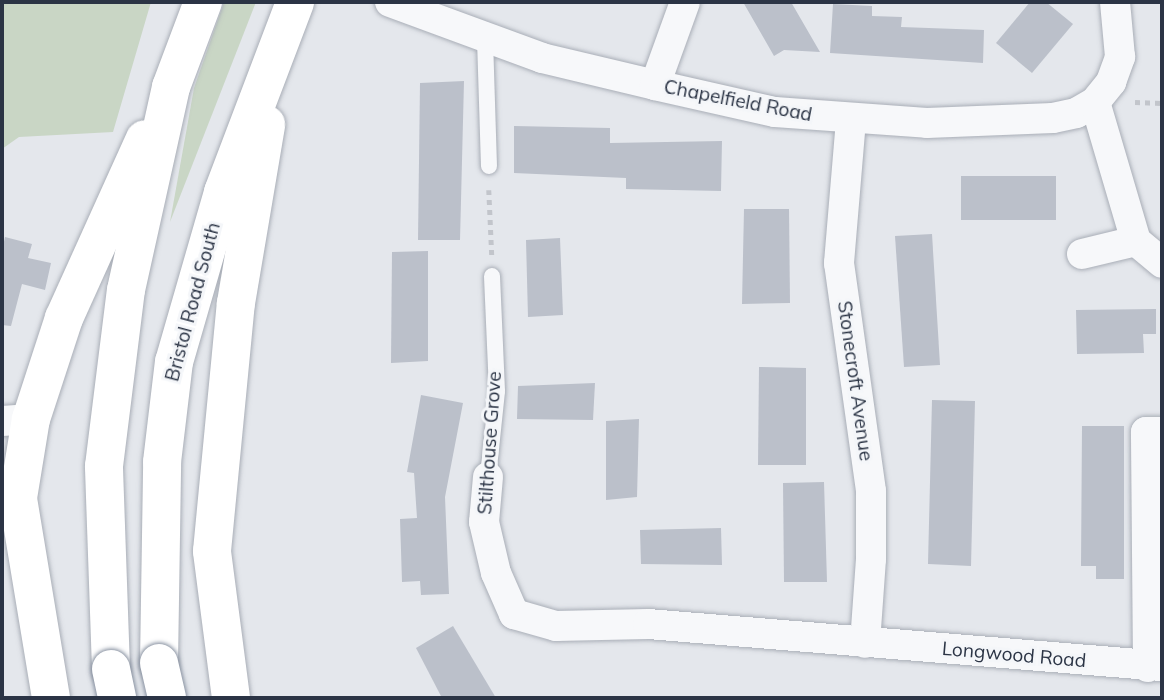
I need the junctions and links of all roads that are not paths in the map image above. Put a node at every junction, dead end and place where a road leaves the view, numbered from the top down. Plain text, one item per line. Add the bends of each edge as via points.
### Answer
1 (203, 2) edge
2 (390, 2) edge
3 (685, 2) edge
4 (1115, 2) edge
5 (288, 18) edge
6 (485, 39) junction
7 (655, 85) junction
8 (171, 87) junction
9 (1095, 102) junction
10 (852, 120) junction
11 (489, 166) road end
12 (1136, 241) junction
13 (1082, 254) dead end
14 (1162, 263) edge
15 (492, 276) road end
16 (16, 420) edge
17 (1162, 432) edge
18 (488, 477) joint
19 (10, 494) edge
20 (865, 643) junction
21 (1155, 666) edge
22 (163, 680) edge
23 (114, 684) edge
24 (51, 698) edge
25 (231, 698) edge

1 - 8 highway
2 - 6 street, Chapelfield Road
3 - 7 street
4 - 9 street via 1120,57 1111,82
5 - 22 highway, Bristol Road South via 223,191 173,362 162,462
5 - 25 highway via 236,303 212,551
6 - 7 street, Chapelfield Road
6 - 11 lane
7 - 10 street, Chapelfield Road via 775,112
8 - 16 highway
8 - 23 highway via 126,290 104,466
9 - 10 street, Chapelfield Road via 1076,113 1053,118 927,123
9 - 12 street
10 - 20 street, Stonecroft Avenue via 839,263 871,491
12 - 13 street
12 - 14 street
15 - 18 lane, Stilthouse Grove via 497,391
16 - 19 highway
17 - 21 street via 1146,432
18 - 20 street, Stilthouse Grove via 484,522 496,573 514,614 555,626 648,624
19 - 24 highway
20 - 21 street, Longwood Road

